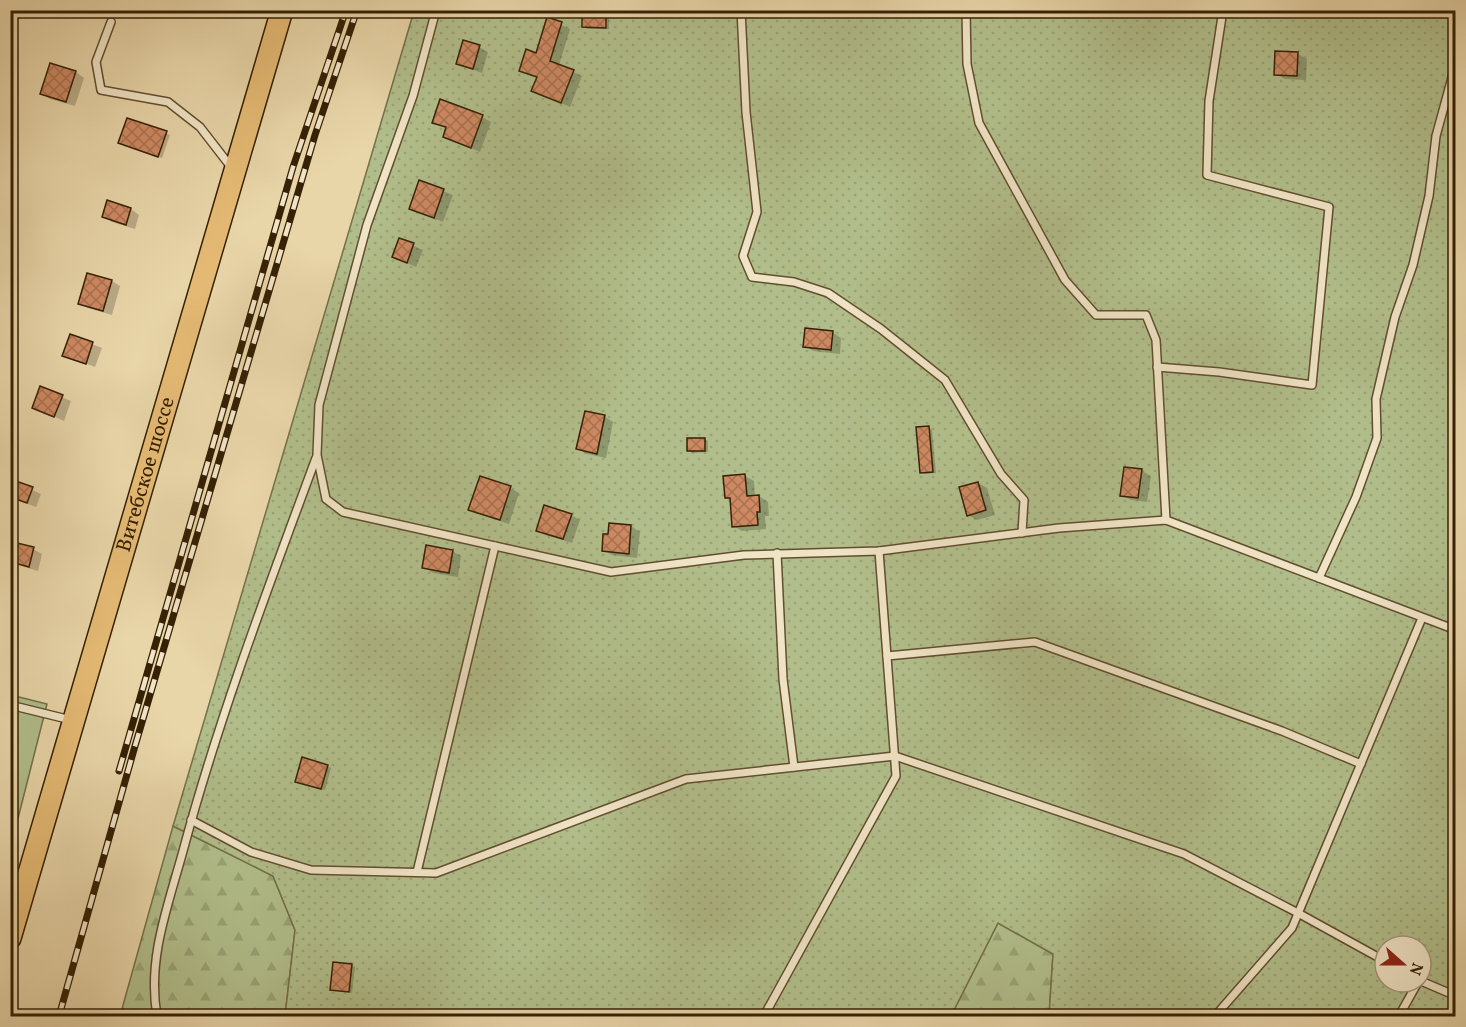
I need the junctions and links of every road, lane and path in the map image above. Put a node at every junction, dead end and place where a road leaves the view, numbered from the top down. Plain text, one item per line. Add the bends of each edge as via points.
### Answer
1 (282, 10) edge
2 (436, 10) edge
3 (741, 10) edge
4 (966, 10) edge
5 (1223, 10) edge
6 (111, 22) dead end
7 (1455, 63) edge
8 (235, 171) junction
9 (1157, 367) junction
10 (317, 455) junction
11 (1166, 520) junction
12 (1022, 533) junction
13 (495, 546) junction
14 (879, 551) junction
15 (777, 553) junction
16 (1319, 578) junction
17 (1422, 618) junction
18 (1455, 630) edge
19 (887, 656) junction
20 (10, 705) edge
21 (73, 721) junction
22 (894, 756) junction
23 (1361, 764) junction
24 (794, 767) junction
25 (191, 820) junction
26 (417, 872) junction
27 (1298, 913) junction
28 (10, 938) edge
29 (1373, 954) edge
30 (1433, 987) edge
31 (1412, 994) edge
32 (1455, 996) edge
33 (157, 1017) edge
34 (764, 1017) edge
35 (1215, 1017) edge
36 (1399, 1017) edge

1 - 8 main road, Витебское шоссе
2 - 10 lane via 413,96 367,225 320,405
3 - 12 lane via 746,112 757,212 744,256 752,277 794,282 828,294 881,329 945,380 1001,474 1024,500
4 - 9 lane via 967,64 979,123 1065,280 1096,315 1146,315 1156,340
5 - 9 lane via 1209,101 1207,176 1329,207 1312,385
6 - 8 lane via 96,62 101,90 168,102 200,128
7 - 16 lane via 1436,135 1429,196 1413,265 1395,317 1376,399 1377,438 1356,497
8 - 21 main road, Витебское шоссе
9 - 11 lane
10 - 13 lane via 326,499 343,512
10 - 25 lane via 239,667
11 - 12 lane
11 - 16 lane
12 - 14 lane
13 - 15 lane via 611,573
13 - 26 lane
14 - 15 lane
14 - 19 lane
15 - 24 lane via 783,679
16 - 17 lane
17 - 18 lane
17 - 23 lane
19 - 22 lane
19 - 23 lane via 1035,642 1282,731
20 - 21 lane
21 - 28 main road, Витебское шоссе
22 - 24 lane
22 - 27 lane via 1184,854
22 - 34 lane via 896,776
23 - 27 lane
24 - 26 lane via 686,779 436,873
25 - 26 lane via 251,852 311,870
25 - 33 lane via 156,948
27 - 29 lane
27 - 35 lane via 1292,928
30 - 32 lane
31 - 36 lane

